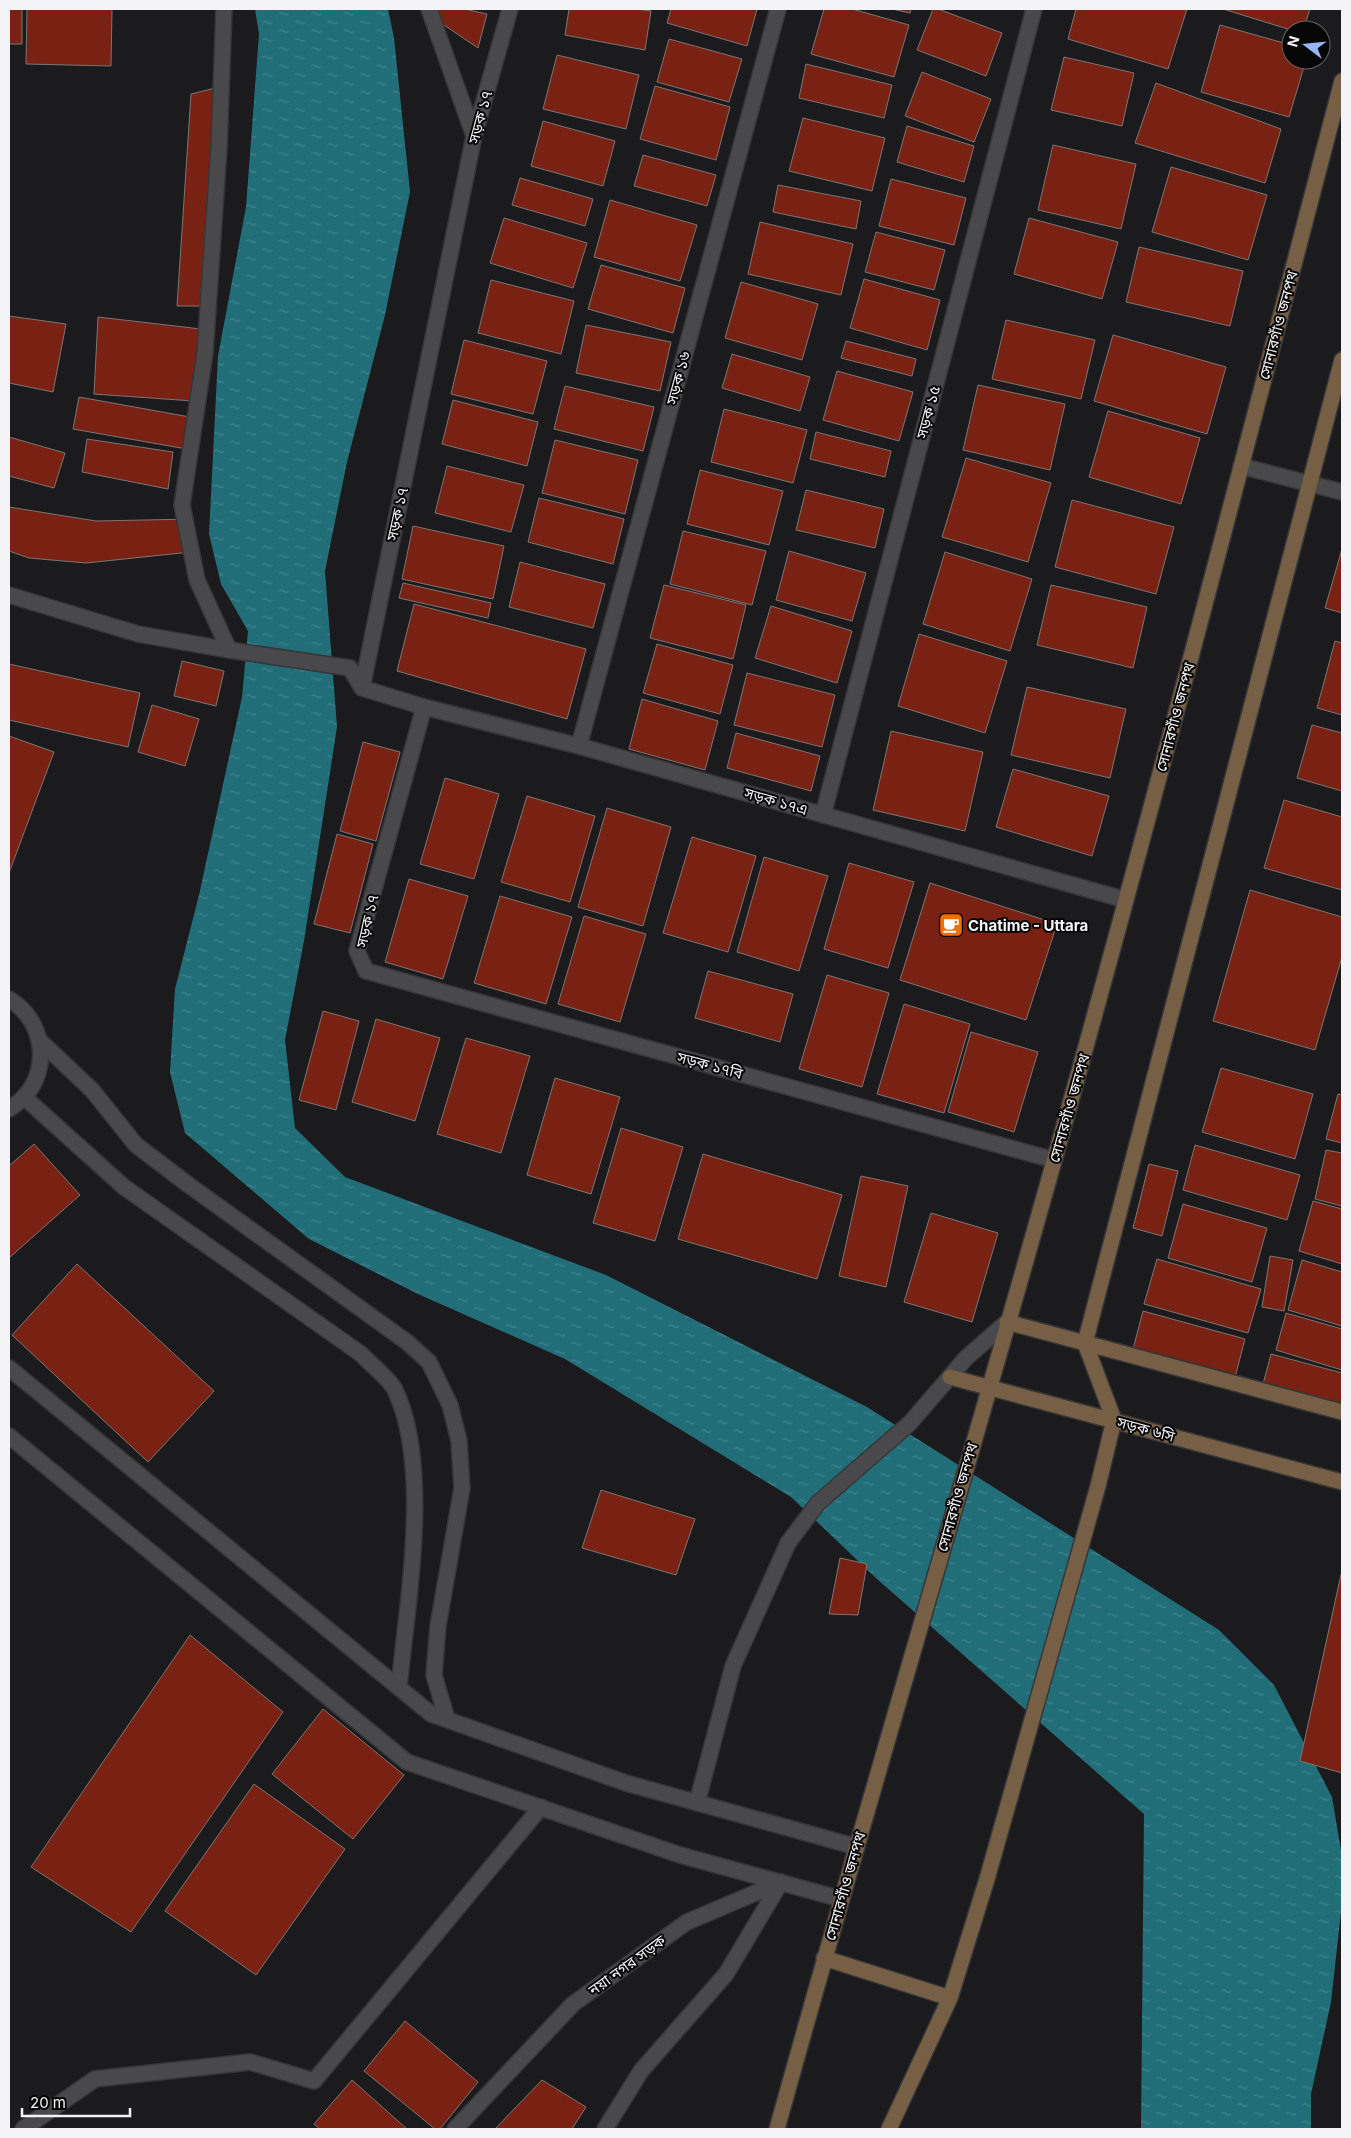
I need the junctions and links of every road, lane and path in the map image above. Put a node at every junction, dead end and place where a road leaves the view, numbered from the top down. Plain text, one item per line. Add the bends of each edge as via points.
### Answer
1 (224, 9) edge
2 (429, 9) edge
3 (510, 9) edge
4 (778, 9) edge
5 (1034, 9) edge
6 (1342, 81) edge
7 (474, 136) junction
8 (1342, 360) edge
9 (1241, 466) junction
10 (1310, 483) junction
11 (1342, 492) edge
12 (9, 595) edge
13 (233, 651) junction
14 (362, 688) junction
15 (424, 707) junction
16 (579, 746) junction
17 (823, 815) junction
18 (1126, 900) junction
19 (366, 971) joint
20 (9, 999) edge
21 (40, 1041) junction
22 (24, 1097) junction
23 (9, 1109) edge
24 (1054, 1160) junction
25 (1007, 1322) junction
26 (1085, 1343) junction
27 (9, 1368) edge
28 (950, 1377) junction
29 (988, 1387) junction
30 (1342, 1412) edge
31 (1114, 1420) junction
32 (9, 1436) edge
33 (1342, 1482) edge
34 (399, 1687) junction
35 (447, 1719) junction
36 (697, 1804) junction
37 (540, 1807) junction
38 (857, 1847) junction
39 (781, 1882) junction
40 (841, 1899) junction
41 (824, 1958) junction
42 (950, 1998) junction
43 (23, 2129) edge
44 (455, 2129) edge
45 (605, 2129) edge
46 (777, 2129) edge
47 (889, 2129) edge

1 - 13 street via 219,148 205,353 182,505 197,580
2 - 7 street
3 - 7 street, সড়ক ১৭
4 - 16 street, সড়ক ১৬
5 - 17 street, সড়ক ১৫
6 - 9 main road, সোনারগাঁও জনপথ
7 - 14 street, সড়ক ১৭
8 - 10 main road
9 - 10 street
9 - 18 main road, সোনারগাঁও জনপথ
10 - 11 street
10 - 26 main road
12 - 13 street via 138,634
13 - 14 street via 350,668
14 - 15 street
15 - 16 street, সড়ক ১৭এ
15 - 19 street, সড়ক ১৭ via 357,951
16 - 17 street, সড়ক ১৭এ
17 - 18 street, সড়ক ১৭এ
18 - 24 main road, সোনারগাঁও জনপথ
19 - 24 street, সড়ক ১৭বি
20 - 21 street via 32,1021
21 - 22 street via 41,1061 35,1080
21 - 35 street via 92,1090 136,1144 407,1342 429,1362 450,1405 459,1441 462,1488 438,1626 434,1675
22 - 23 street
22 - 34 street via 124,1187 361,1354 394,1388 408,1422 415,1529
24 - 25 main road, সোনারগাঁও জনপথ
25 - 26 main road
25 - 28 street via 966,1358
25 - 29 main road, সোনারগাঁও জনপথ
26 - 30 main road
26 - 31 main road
27 - 34 street
28 - 29 main road, সড়ক ৬সি
28 - 36 street via 910,1423 818,1503 788,1543 733,1666
29 - 31 main road, সড়ক ৬সি
29 - 38 main road, সোনারগাঁও জনপথ
31 - 33 main road, সড়ক ৬সি
31 - 42 main road via 987,1879
32 - 37 street via 407,1762
34 - 35 street via 431,1714
35 - 36 street via 626,1783
36 - 38 street
37 - 39 street via 680,1855
37 - 43 street via 314,2081 250,2062 95,2079
38 - 40 main road, সোনারগাঁও জনপথ
39 - 40 street
39 - 44 street, নয়া নগর সড়ক via 687,1922 573,2004
39 - 45 street via 726,1974 641,2071
40 - 41 main road, সোনারগাঁও জনপথ
41 - 42 main road
41 - 46 main road, সোনারগাঁও জনপথ
42 - 47 main road

